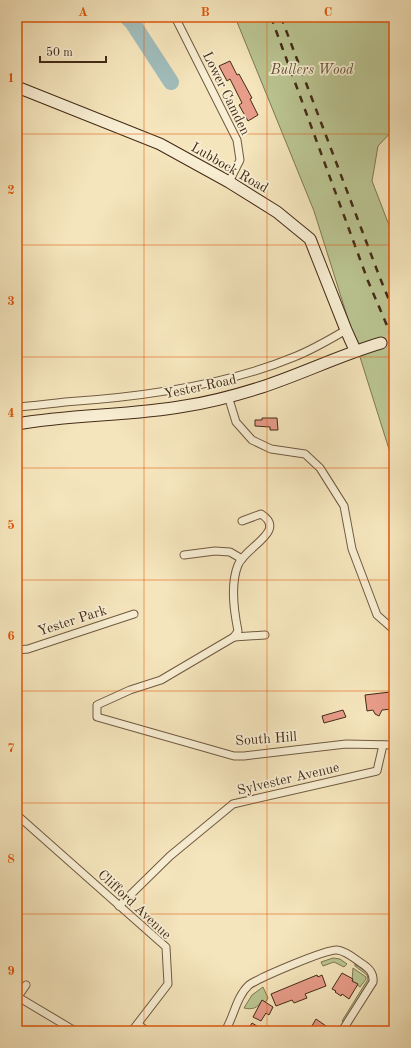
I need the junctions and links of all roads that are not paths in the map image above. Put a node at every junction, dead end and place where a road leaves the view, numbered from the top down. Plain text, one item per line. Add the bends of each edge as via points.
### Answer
1 (175, 17) edge
2 (17, 87) edge
3 (229, 182) junction
4 (346, 330) junction
5 (381, 343) tunnel mouth
6 (355, 350) junction
7 (228, 396) junction
8 (17, 407) edge
9 (17, 424) edge
10 (242, 521) dead end
11 (184, 555) dead end
12 (242, 559) junction
13 (134, 614) dead end
14 (394, 630) edge
15 (265, 635) dead end
16 (234, 637) junction
17 (17, 650) edge
18 (383, 745) junction
19 (394, 745) edge
20 (17, 815) edge
21 (119, 906) junction
22 (26, 985) dead end
23 (17, 998) edge
24 (138, 1024) junction
25 (75, 1031) edge
26 (132, 1031) edge
27 (146, 1031) edge
28 (225, 1031) edge
29 (342, 1031) edge

1 - 3 street, Lower Camden via 237,140 240,160
2 - 3 street, Lubbock Road via 160,144
3 - 4 street, Lubbock Road via 276,212 310,239
4 - 6 street, Lubbock Road
4 - 8 street via 294,358 171,391
5 - 6 street, Yester Road
6 - 7 street, Yester Road via 262,387
7 - 9 street, Yester Road via 185,406
7 - 14 street via 236,422 252,440 272,449 305,454 320,468 344,506 352,549 377,615
10 - 12 street via 261,514 268,518 270,524 266,537 255,544
11 - 12 street via 214,551 230,552
12 - 16 street via 234,576 238,631
13 - 17 street, Yester Park via 28,649
15 - 16 street
16 - 18 street, South Hill via 161,680 97,705 97,716 234,756 346,744
18 - 19 street, South Hill
18 - 21 street, Sylvester Avenue via 377,771 233,804 170,856
20 - 21 street, Clifford Avenue
21 - 24 street, Clifford Avenue via 166,947 168,984
22 - 23 street
23 - 25 street
24 - 26 street, Clifford Avenue
24 - 27 street
28 - 29 street via 248,986 295,964 336,950 345,952 369,969 374,977

